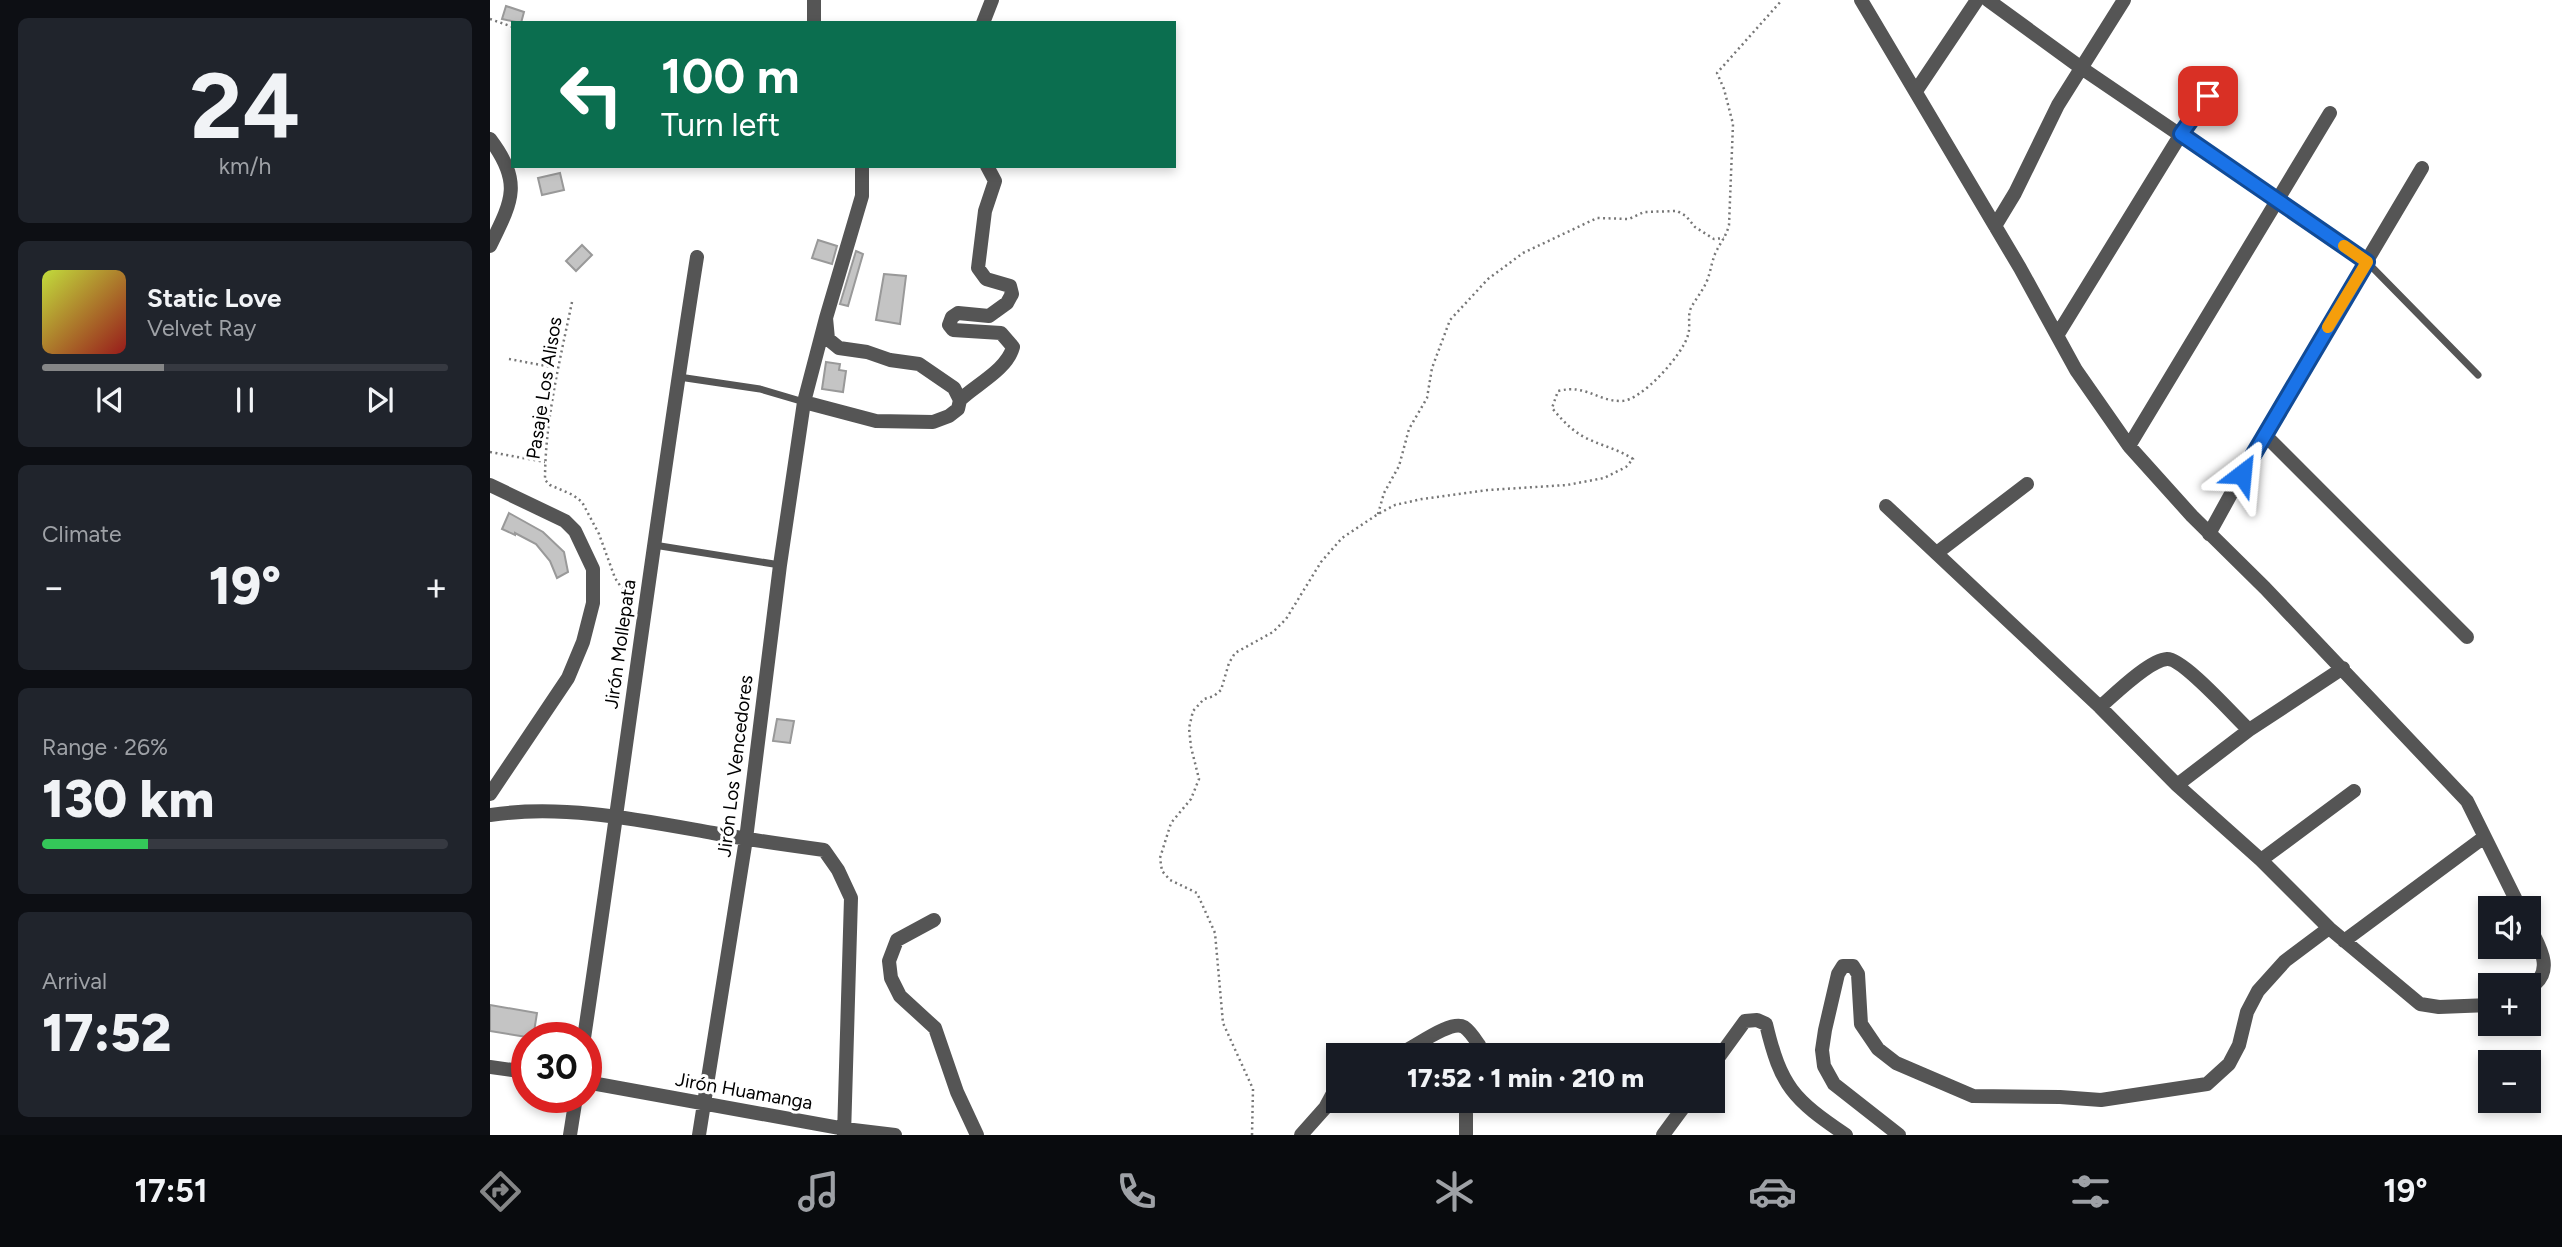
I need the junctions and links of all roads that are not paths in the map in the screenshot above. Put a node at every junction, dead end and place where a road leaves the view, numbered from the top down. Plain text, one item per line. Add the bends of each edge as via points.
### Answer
1 (814, 0) edge
2 (992, 0) edge
3 (1861, 0) edge
4 (1977, 0) edge
5 (1988, 0) edge
6 (2124, 0) edge
7 (814, 21) edge
8 (984, 21) edge
9 (2080, 67) junction
10 (2221, 76) dead end
11 (1916, 91) junction
12 (2330, 113) dead end
13 (2181, 134) junction
14 (490, 139) edge
15 (862, 168) edge
16 (988, 168) edge
17 (2423, 168) dead end
18 (2276, 200) junction
19 (1995, 226) junction
20 (490, 246) edge
21 (697, 257) dead end
22 (2367, 262) junction
23 (826, 318) junction
24 (2058, 334) junction
25 (2478, 375) dead end
26 (678, 377) junction
27 (960, 400) junction
28 (804, 402) junction
29 (2264, 434) junction
30 (2129, 446) junction
31 (2026, 484) dead end
32 (490, 485) edge
33 (1886, 506) dead end
34 (2209, 534) junction
35 (653, 544) junction
36 (1937, 552) junction
37 (780, 565) junction
38 (2467, 637) dead end
39 (2343, 668) junction
40 (2100, 707) junction
41 (2249, 730) junction
42 (2177, 785) junction
43 (2354, 791) dead end
44 (490, 794) edge
45 (490, 815) edge
46 (617, 816) junction
47 (2483, 838) junction
48 (746, 839) junction
49 (2261, 860) junction
50 (2514, 896) edge
51 (934, 920) dead end
52 (2329, 928) junction
53 (2344, 941) junction
54 (2541, 954) edge
55 (2541, 978) edge
56 (2478, 1005) edge
57 (586, 1022) edge
58 (1422, 1043) edge
59 (1477, 1043) edge
60 (1725, 1048) edge
61 (490, 1067) edge
62 (511, 1070) edge
63 (602, 1085) edge
64 (704, 1102) junction
65 (1326, 1106) edge
66 (573, 1113) edge
67 (1466, 1113) edge
68 (1679, 1113) edge
69 (844, 1132) edge
70 (570, 1135) edge
71 (699, 1135) edge
72 (895, 1135) edge
73 (977, 1135) edge
74 (1301, 1135) edge
75 (1465, 1135) edge
76 (1663, 1135) edge
77 (1846, 1135) edge
78 (1899, 1135) edge

1 - 7 street
2 - 8 street
3 - 11 street
4 - 11 street
5 - 9 street
6 - 9 street
9 - 13 street
9 - 19 street
10 - 13 street
11 - 19 street
12 - 18 street
13 - 18 street
13 - 24 street
14 - 20 street via 511,178 511,203
15 - 23 street, Jirón Los Vencedores via 862,196
16 - 27 street via 995,181 985,211 978,268 986,279 1010,286 1013,294 989,316 958,313 949,324 953,330 1001,333 1013,347 995,371
17 - 22 street
18 - 22 street
18 - 30 street
19 - 24 street
21 - 26 street, Jirón Mollepata
22 - 25 lane
22 - 29 street
23 - 27 street via 828,339 838,348 919,364 954,388
23 - 28 street, Jirón Los Vencedores
24 - 30 street via 2076,370
26 - 28 lane via 760,389
26 - 35 street, Jirón Mollepata
27 - 28 street via 958,410 933,422 876,421
28 - 37 street, Jirón Los Vencedores
29 - 34 street
29 - 38 street
30 - 34 street
31 - 36 street
32 - 44 street via 565,521 575,531 593,569 593,603 568,678
33 - 36 street
34 - 39 street
35 - 37 lane
35 - 46 street, Jirón Mollepata
36 - 40 street
37 - 48 street, Jirón Los Vencedores
39 - 41 street
39 - 47 street via 2467,802
40 - 41 street via 2151,664 2167,659 2183,664
40 - 42 street
41 - 42 street
42 - 49 street
43 - 49 street
45 - 46 street via 520,810
46 - 48 street
46 - 57 street, Jirón Mollepata
47 - 50 street
47 - 53 street
48 - 64 street, Jirón Los Vencedores
48 - 69 street via 824,850 851,898
49 - 52 street
51 - 73 street via 897,940 889,961 891,978 900,996 934,1028
52 - 53 street
52 - 78 street via 2285,961 2258,991 2230,1065 2207,1084 2101,1100 1973,1096 1896,1063 1878,1049 1861,1024 1858,974 1853,966 1843,966 1825,1030 1824,1066 1834,1084
53 - 56 street via 2420,1004
54 - 55 street
58 - 59 street via 1457,1025
60 - 77 street via 1745,1021 1766,1024 1789,1088 1806,1107
61 - 62 street
63 - 64 street, Jirón Huamanga
64 - 69 street, Jirón Huamanga
64 - 71 street, Jirón Los Vencedores
65 - 74 street
66 - 70 street
67 - 75 street
68 - 76 street
69 - 72 street, Jirón Huamanga

